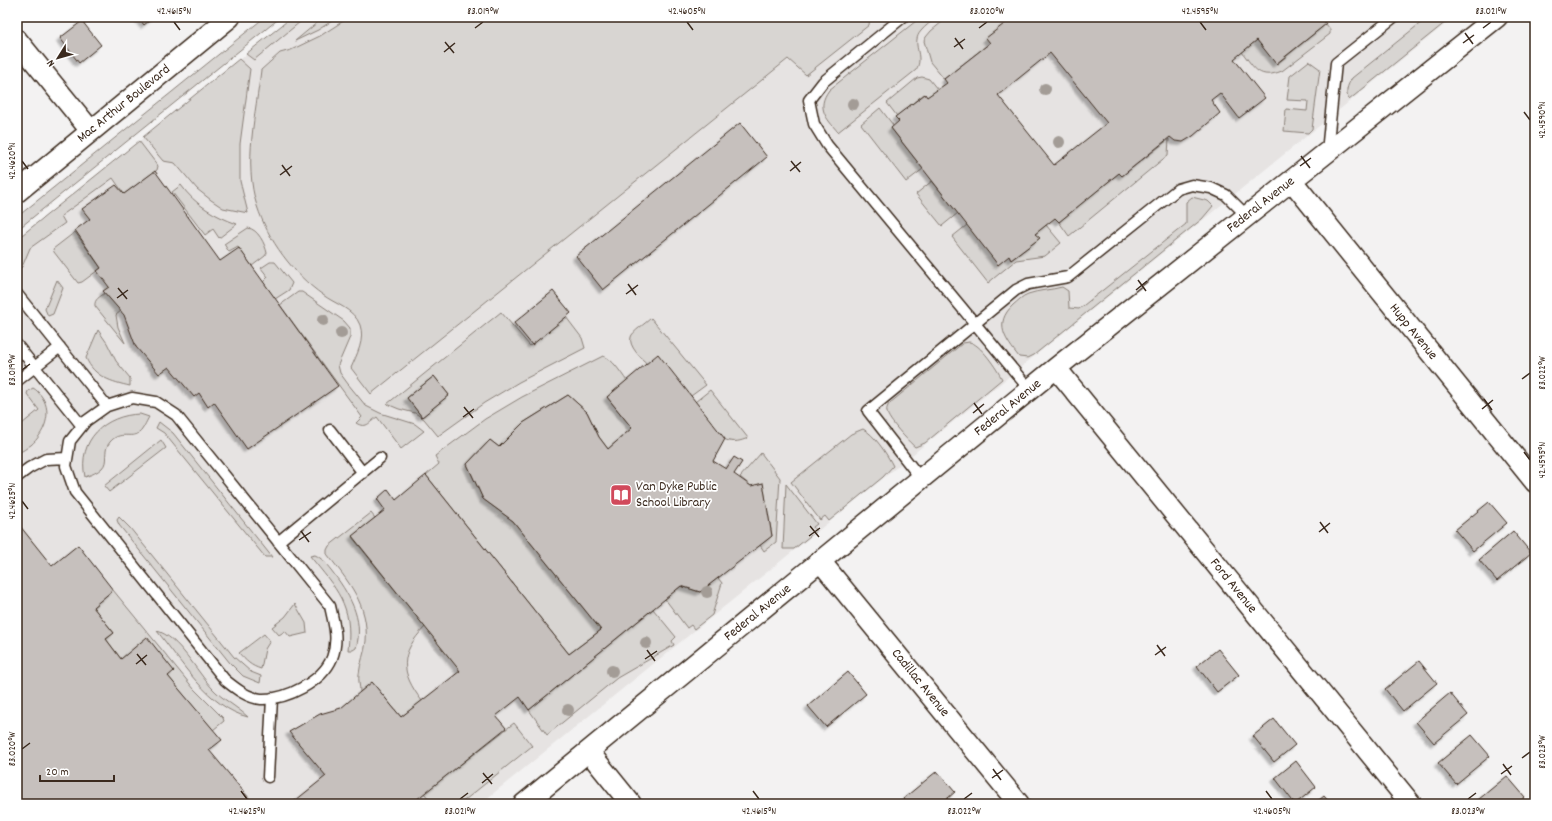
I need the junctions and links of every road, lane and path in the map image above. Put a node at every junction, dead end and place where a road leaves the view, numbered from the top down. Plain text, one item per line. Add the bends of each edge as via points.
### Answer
1 (230, 17) edge
2 (902, 17) edge
3 (1394, 17) edge
4 (1497, 17) edge
5 (17, 40) edge
6 (91, 131) junction
7 (1326, 153) junction
8 (1292, 181) junction
9 (17, 192) edge
10 (1247, 216) junction
11 (17, 294) edge
12 (976, 323) junction
13 (17, 345) edge
14 (60, 347) junction
15 (35, 367) junction
16 (1056, 368) junction
17 (17, 381) edge
18 (1030, 390) junction
19 (108, 406) junction
20 (82, 426) junction
21 (330, 430) dead end
22 (67, 458) junction
23 (380, 458) dead end
24 (363, 472) junction
25 (17, 477) edge
26 (922, 479) junction
27 (1535, 482) edge
28 (278, 542) junction
29 (821, 562) junction
30 (272, 698) junction
31 (589, 752) junction
32 (268, 777) dead end
33 (524, 804) edge
34 (631, 804) edge
35 (1019, 804) edge
36 (1410, 804) edge

1 - 6 street, Mac Arthur Boulevard
2 - 12 lane via 823,82 809,100 814,124 828,145
3 - 7 lane via 1336,63
4 - 7 street, Federal Avenue
5 - 6 street
6 - 9 street, Mac Arthur Boulevard
7 - 8 street, Federal Avenue
8 - 10 street, Federal Avenue
8 - 27 street, Hupp Avenue
10 - 12 lane via 1226,195 1211,188 1192,186 1178,189 1068,277 1028,284 1016,290
10 - 16 street, Federal Avenue
11 - 14 lane
12 - 18 lane
12 - 26 lane via 868,411
13 - 15 lane
14 - 15 lane
14 - 19 lane
15 - 17 lane
15 - 20 lane
16 - 18 street, Federal Avenue
16 - 36 street, Ford Avenue
18 - 26 street, Federal Avenue
19 - 20 lane
19 - 28 lane via 132,398 156,402 176,415
20 - 22 lane via 70,441
21 - 24 lane
22 - 25 lane via 46,459
22 - 30 lane via 66,466 75,492 225,680 241,692 260,699
23 - 24 lane
24 - 28 lane
26 - 29 street, Federal Avenue
28 - 30 lane via 330,606 337,633 332,658 322,674 302,688
29 - 31 street, Federal Avenue
29 - 35 street, Cadillac Avenue
30 - 32 lane
31 - 33 street, Federal Avenue
31 - 34 street

